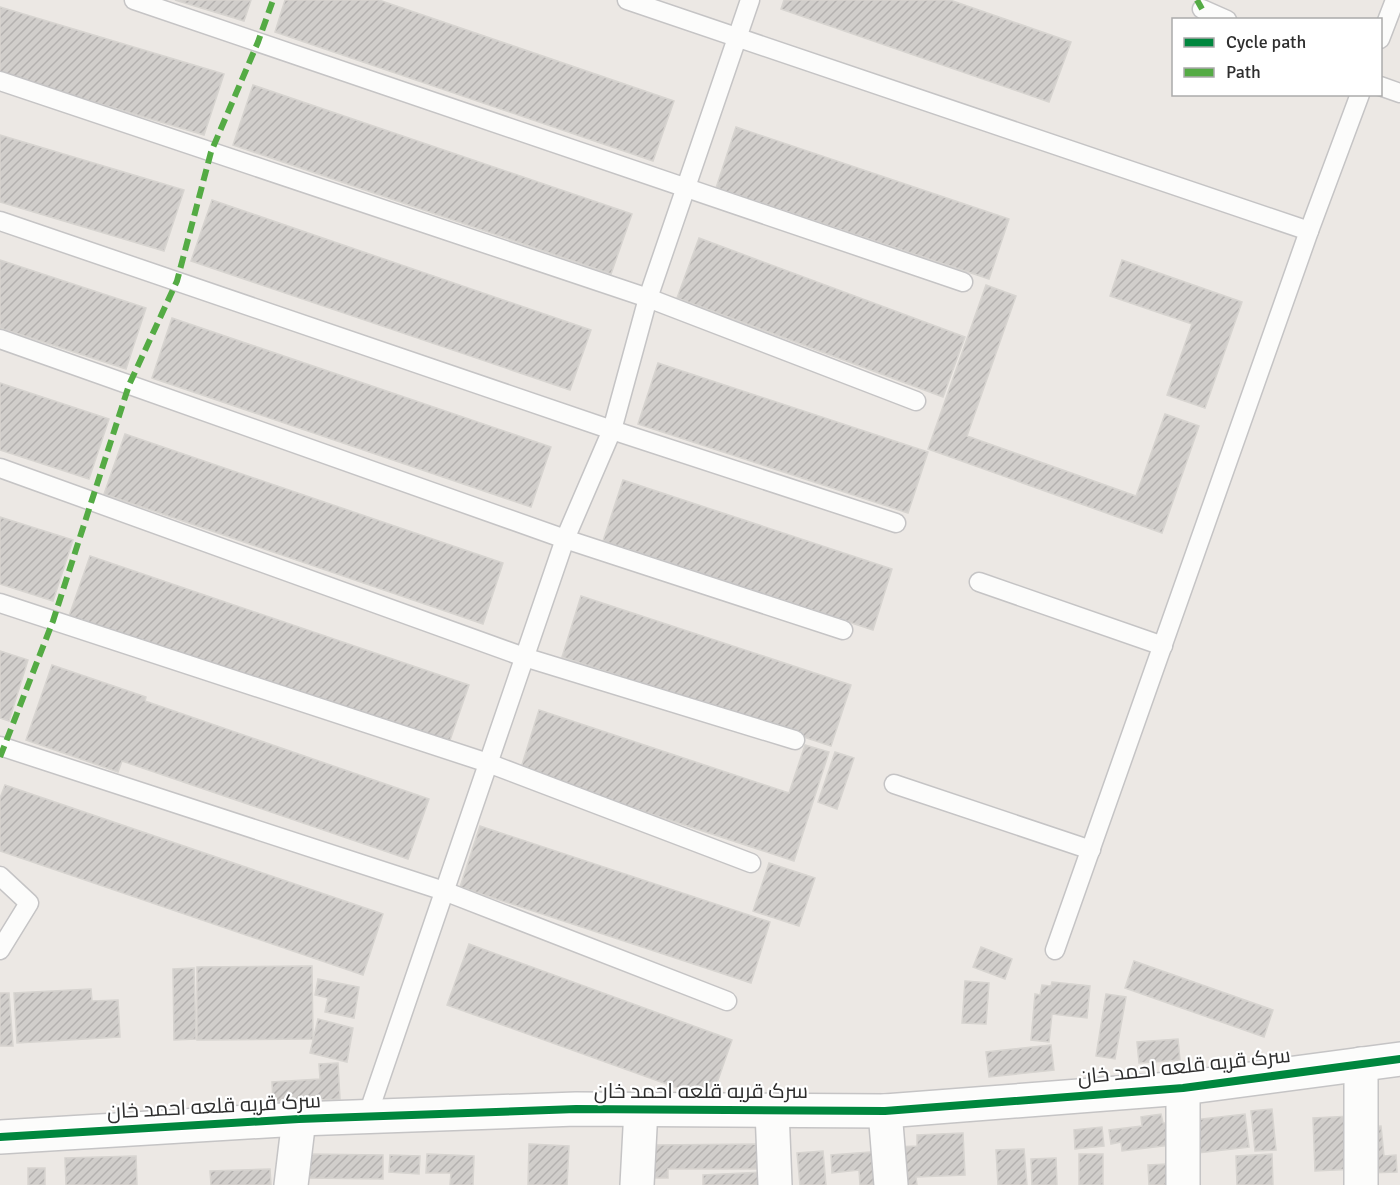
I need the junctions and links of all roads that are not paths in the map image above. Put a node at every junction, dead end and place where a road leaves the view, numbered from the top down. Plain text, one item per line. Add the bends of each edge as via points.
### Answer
1 (134, 0) edge
2 (627, 0) edge
3 (750, 0) edge
4 (1395, 0) edge
5 (1202, 9) dead end
6 (1222, 18) edge
7 (1382, 34) edge
8 (737, 38) junction
9 (0, 81) edge
10 (1382, 87) edge
11 (1400, 93) edge
12 (1359, 96) edge
13 (686, 188) junction
14 (0, 221) edge
15 (1309, 231) junction
16 (963, 282) dead end
17 (648, 298) junction
18 (0, 339) edge
19 (916, 401) dead end
20 (612, 430) junction
21 (0, 468) edge
22 (896, 523) dead end
23 (565, 539) junction
24 (979, 582) dead end
25 (0, 603) edge
26 (843, 630) dead end
27 (1163, 646) junction
28 (524, 657) junction
29 (795, 740) dead end
30 (0, 746) edge
31 (488, 763) junction
32 (894, 784) dead end
33 (1091, 850) junction
34 (751, 864) dead end
35 (0, 876) edge
36 (444, 891) junction
37 (0, 950) edge
38 (1055, 950) dead end
39 (726, 1001) dead end
40 (1400, 1059) edge
41 (1361, 1064) junction
42 (1183, 1088) junction
43 (641, 1109) junction
44 (772, 1110) junction
45 (885, 1111) junction
46 (367, 1117) junction
47 (299, 1119) junction
48 (0, 1137) edge
49 (291, 1185) edge
50 (637, 1185) edge
51 (776, 1185) edge
52 (891, 1185) edge
53 (1183, 1185) edge
54 (1361, 1185) edge

1 - 13 lane
2 - 8 lane
3 - 8 lane
4 - 7 lane
5 - 6 lane
8 - 13 lane
8 - 15 lane
9 - 17 lane
10 - 11 lane
12 - 15 lane
13 - 16 lane
13 - 17 lane
14 - 20 lane
15 - 27 lane
17 - 19 lane
17 - 20 lane
18 - 23 lane
20 - 22 lane
20 - 23 lane
21 - 28 lane
23 - 26 lane
23 - 28 lane
24 - 27 lane
25 - 31 lane
27 - 33 lane
28 - 29 lane
28 - 31 lane
30 - 36 lane
31 - 34 lane
31 - 36 lane
32 - 33 lane
33 - 38 lane
35 - 37 lane via 29,903
36 - 39 lane
36 - 46 lane
40 - 41 street, سرک قریه قلعه احمد خان
41 - 42 street, سرک قریه قلعه احمد خان
41 - 54 street
42 - 45 street, سرک قریه قلعه احمد خان
42 - 53 street
43 - 44 street, سرک قریه قلعه احمد خان
43 - 46 street, سرک قریه قلعه احمد خان
43 - 50 street
44 - 45 street, سرک قریه قلعه احمد خان
44 - 51 street
45 - 52 street
46 - 47 street, سرک قریه قلعه احمد خان
47 - 48 street, سرک قریه قلعه احمد خان
47 - 49 street

